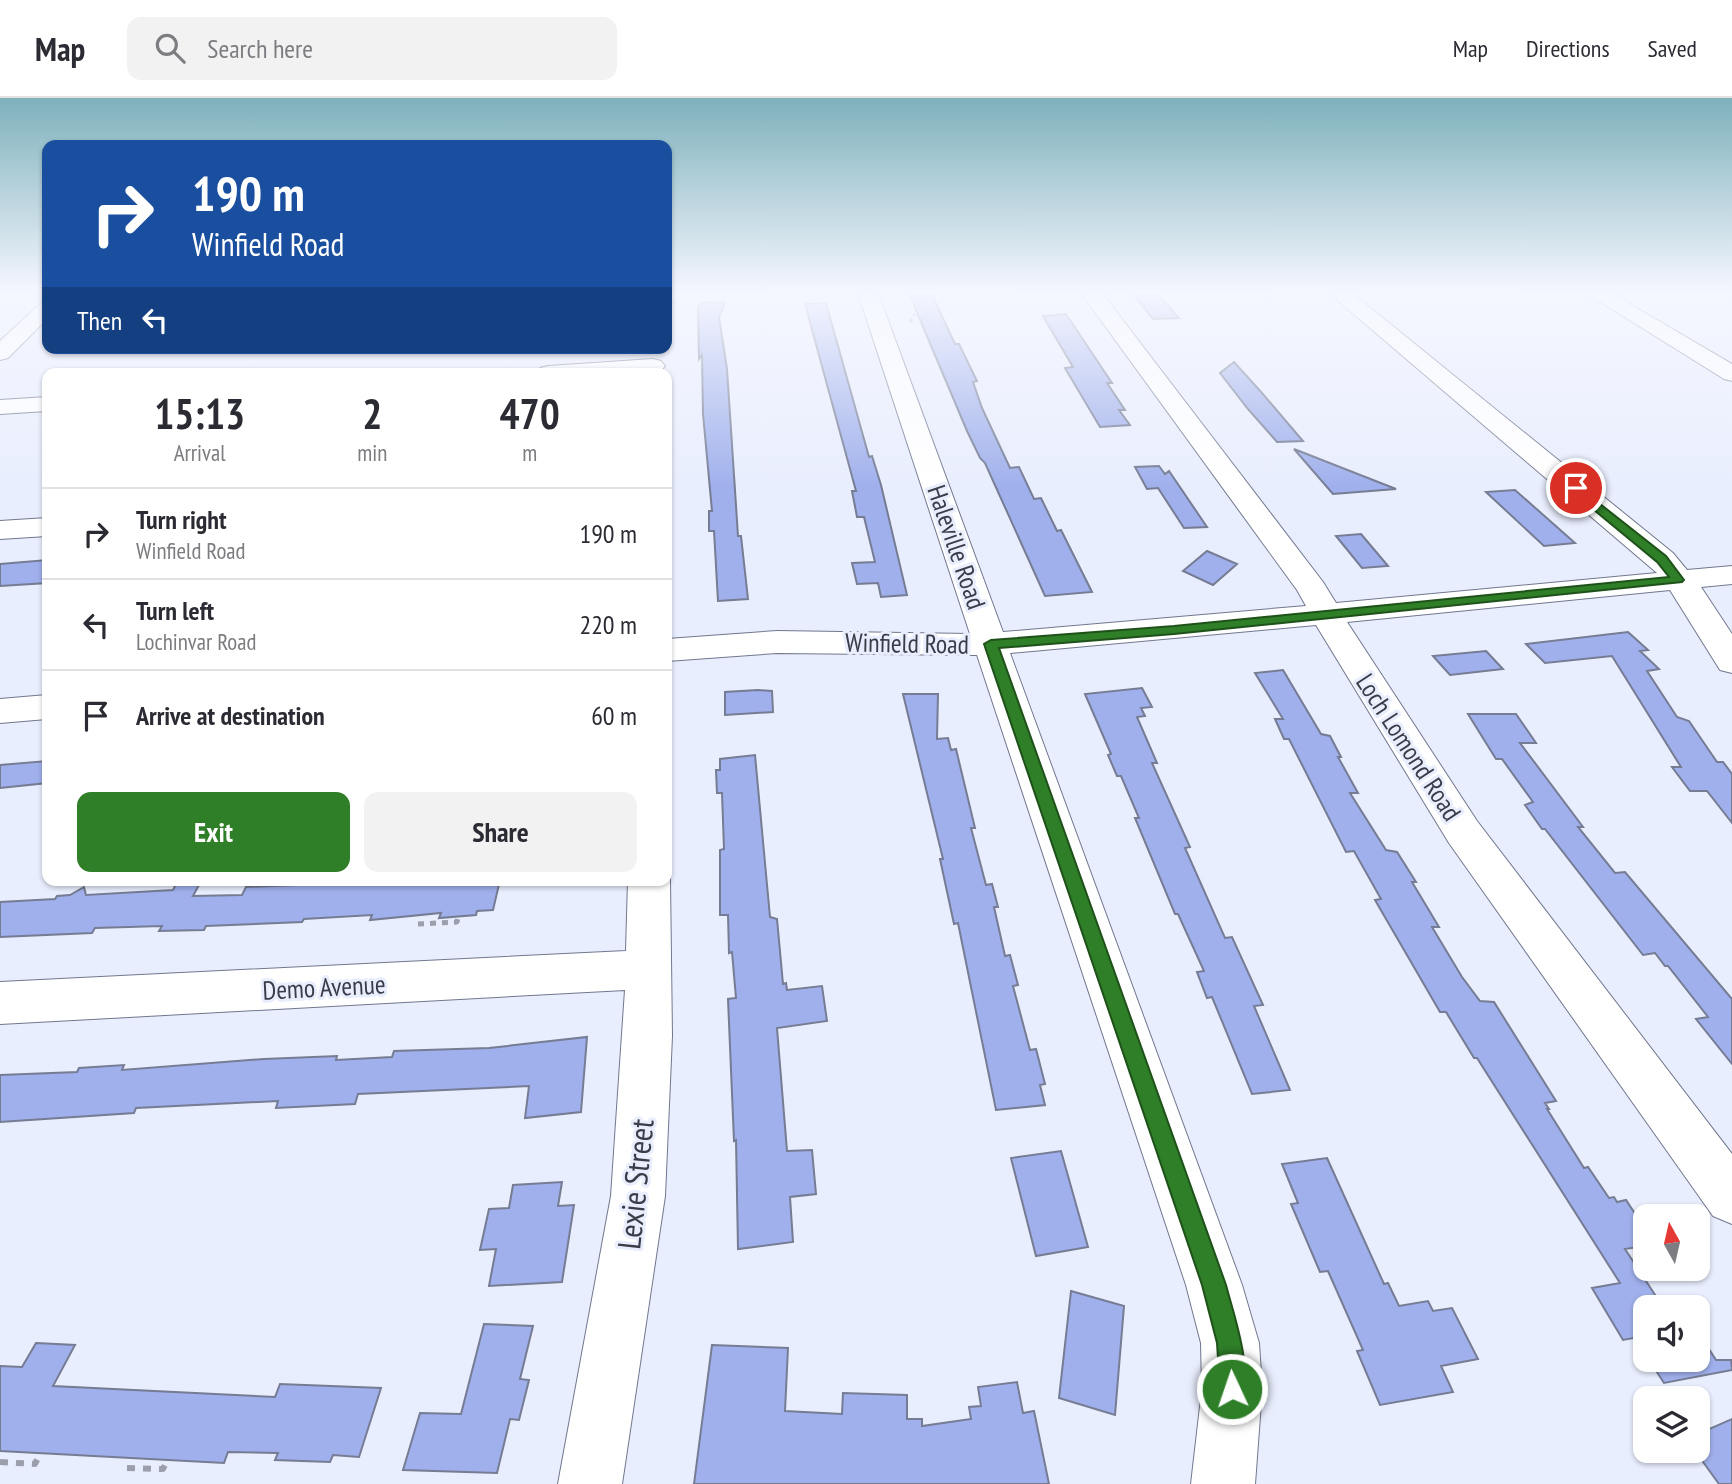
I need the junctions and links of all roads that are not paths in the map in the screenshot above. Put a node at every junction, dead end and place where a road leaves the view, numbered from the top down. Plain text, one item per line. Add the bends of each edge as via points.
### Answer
1 (890, 358) edge
2 (1140, 358) edge
3 (1418, 358) edge
4 (1705, 358) edge
5 (653, 362) edge
6 (596, 368) edge
7 (1732, 374) edge
8 (42, 404) edge
9 (0, 407) edge
10 (42, 527) edge
11 (0, 530) edge
12 (1732, 575) edge
13 (1678, 580) junction
14 (1328, 614) junction
15 (991, 644) junction
16 (672, 650) edge
17 (1732, 662) edge
18 (42, 707) edge
19 (0, 711) edge
20 (649, 886) edge
21 (648, 969) junction
22 (0, 1003) edge
23 (1732, 1197) edge
24 (590, 1484) edge
25 (1223, 1484) edge

1 - 15 street, Haleville Road
2 - 14 street, Loch Lomond Road
3 - 13 street via 1662,559
4 - 7 street
5 - 6 street
8 - 9 street
10 - 11 street
12 - 13 street, Winfield Road
13 - 14 street, Winfield Road
13 - 17 street
14 - 15 street, Winfield Road
14 - 23 street, Loch Lomond Road via 1463,832
15 - 16 street, Winfield Road via 817,641
15 - 25 street, Haleville Road via 1223,1313 1232,1389
18 - 19 street
20 - 21 street, Lexie Street
21 - 22 street, Demo Avenue
21 - 24 street, Lexie Street via 638,1196

